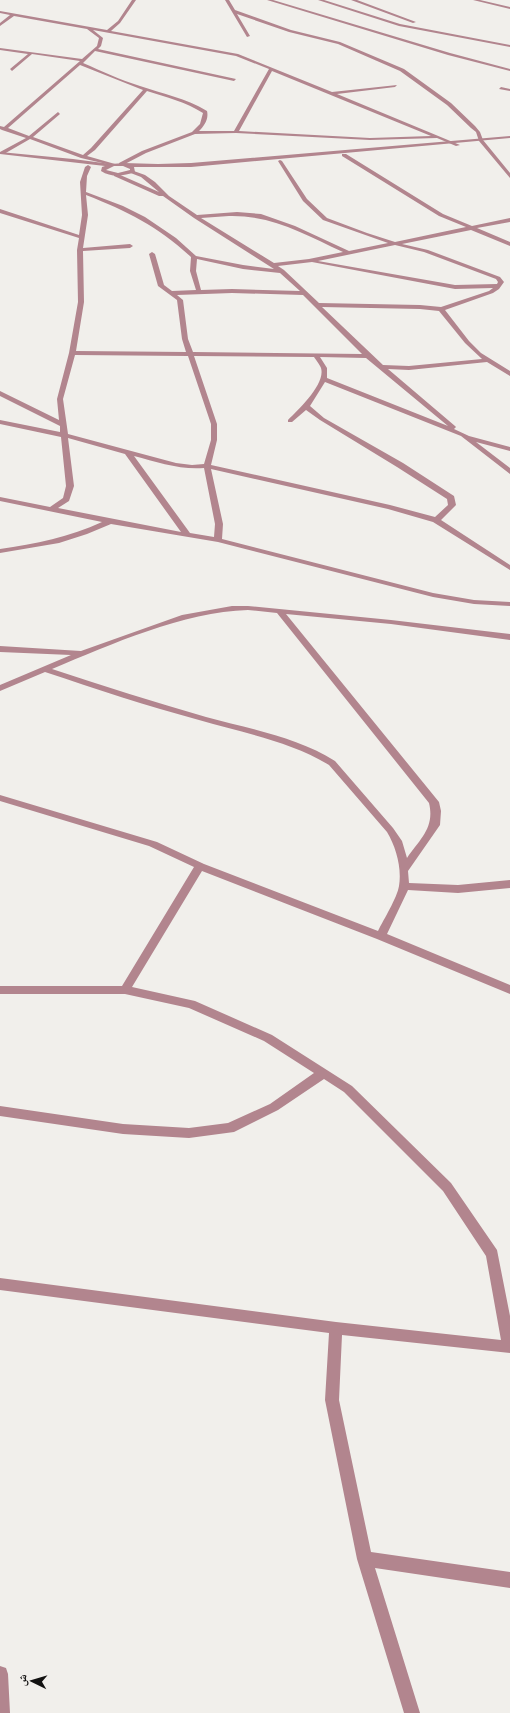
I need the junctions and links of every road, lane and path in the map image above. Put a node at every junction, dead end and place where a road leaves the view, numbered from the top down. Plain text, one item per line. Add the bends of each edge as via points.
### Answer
1 (129, 0) edge
2 (133, 0) edge
3 (227, 0) edge
4 (269, 0) edge
5 (320, 0) edge
6 (353, 0) edge
7 (476, 0) edge
8 (510, 8) edge
9 (0, 12) edge
10 (234, 12) junction
11 (14, 14) junction
12 (0, 25) edge
13 (87, 27) junction
14 (108, 31) junction
15 (248, 36) dead end
16 (475, 40) junction
17 (510, 46) edge
18 (0, 49) edge
19 (94, 50) junction
20 (30, 54) junction
21 (81, 62) junction
22 (271, 69) junction
23 (12, 70) dead end
24 (510, 70) edge
25 (234, 80) dead end
26 (395, 86) dead end
27 (501, 88) dead end
28 (146, 90) junction
29 (510, 90) edge
30 (333, 93) junction
31 (58, 113) dead end
32 (2, 128) edge
33 (236, 132) junction
34 (194, 133) junction
35 (439, 137) junction
36 (510, 137) edge
37 (29, 138) junction
38 (482, 141) junction
39 (510, 141) edge
40 (452, 142) junction
41 (458, 145) junction
42 (74, 154) junction
43 (1, 155) edge
44 (344, 155) junction
45 (83, 157) junction
46 (280, 161) junction
47 (65, 162) junction
48 (121, 164) junction
49 (111, 165) junction
50 (128, 165) junction
51 (88, 167) junction
52 (103, 169) junction
53 (132, 172) junction
54 (116, 175) junction
55 (510, 176) edge
56 (85, 193) junction
57 (167, 197) junction
58 (0, 211) edge
59 (196, 217) junction
60 (510, 220) edge
61 (472, 228) junction
62 (82, 237) junction
63 (510, 239) edge
64 (499, 240) junction
65 (397, 244) junction
66 (510, 244) edge
67 (130, 246) dead end
68 (80, 250) junction
69 (347, 252) junction
70 (152, 254) dead end
71 (194, 256) junction
72 (309, 261) junction
73 (274, 265) junction
74 (282, 271) junction
75 (499, 286) junction
76 (199, 292) junction
77 (305, 292) junction
78 (171, 293) junction
79 (319, 305) junction
80 (441, 309) junction
81 (72, 353) junction
82 (189, 354) junction
83 (316, 356) junction
84 (368, 356) junction
85 (486, 360) junction
86 (380, 367) junction
87 (510, 374) edge
88 (324, 379) junction
89 (0, 393) edge
90 (306, 406) junction
91 (290, 421) dead end
92 (0, 422) edge
93 (62, 424) junction
94 (63, 435) junction
95 (463, 435) junction
96 (510, 449) edge
97 (128, 453) junction
98 (207, 466) junction
99 (510, 472) edge
100 (0, 499) edge
101 (52, 509) junction
102 (436, 520) junction
103 (111, 521) junction
104 (188, 536) junction
105 (218, 540) junction
106 (0, 551) edge
107 (510, 568) edge
108 (510, 604) edge
109 (280, 611) junction
110 (510, 637) edge
111 (0, 649) edge
112 (82, 653) junction
113 (44, 669) junction
114 (0, 688) edge
115 (0, 798) edge
116 (200, 866) junction
117 (403, 871) junction
118 (510, 884) edge
119 (404, 886) junction
120 (381, 936) junction
121 (0, 990) edge
122 (125, 990) junction
123 (510, 990) edge
124 (324, 1073) junction
125 (0, 1111) edge
126 (0, 1284) edge
127 (336, 1328) junction
128 (509, 1347) edge
129 (365, 1558) junction
130 (510, 1580) edge
131 (0, 1674) edge
132 (2, 1713) edge
133 (412, 1713) edge

1 - 2 street
2 - 14 street via 119,22
3 - 10 street
4 - 24 street
5 - 16 street via 386,22
6 - 16 street via 408,21
7 - 8 street
9 - 11 street
10 - 15 street
10 - 38 street via 339,43 402,70 449,104 478,132
11 - 12 street
11 - 13 street
13 - 14 street
13 - 19 street via 101,38 99,46
14 - 22 street via 232,54
16 - 17 street
18 - 20 street
19 - 21 street
19 - 25 street
20 - 21 street
20 - 23 street
21 - 28 street
21 - 32 street
22 - 30 street
22 - 33 street
26 - 30 street
27 - 29 street
28 - 34 street via 179,100 205,112 202,127
28 - 45 street
30 - 35 street
31 - 37 street
32 - 37 street
33 - 34 street
33 - 35 street via 370,139
34 - 48 street via 144,152
35 - 40 street
36 - 38 street
37 - 42 street
37 - 43 street
38 - 39 street
38 - 40 street
38 - 41 street
38 - 55 street
40 - 41 street
40 - 50 street via 191,165
41 - 44 street
42 - 45 street
42 - 47 street
43 - 47 street
44 - 46 street
44 - 61 street via 430,208
45 - 49 street
46 - 53 street
46 - 65 street via 305,200 326,219
47 - 49 street via 73,160
47 - 51 street
48 - 49 street
48 - 50 street
49 - 52 street
50 - 53 street via 133,168
51 - 52 street
51 - 56 street via 84,176
52 - 54 street via 106,173
53 - 54 street
53 - 57 street via 148,179
54 - 57 street
56 - 62 street
56 - 71 street via 142,218
57 - 59 street
58 - 62 street
59 - 69 street via 235,214 262,216
59 - 73 street
60 - 61 street
61 - 64 street
61 - 65 street
62 - 68 street
63 - 64 street
64 - 66 street
65 - 69 street
65 - 75 street via 426,251 498,278 501,282
67 - 68 street
68 - 81 street via 81,302
69 - 72 street
70 - 78 street via 161,286
71 - 74 street via 243,267
71 - 76 street via 193,271
72 - 73 street
72 - 75 street via 454,287
73 - 74 street
74 - 77 street
75 - 80 street via 491,292
76 - 77 street
76 - 78 street
77 - 79 street
78 - 82 street via 180,300
79 - 80 street via 420,306
79 - 84 street
80 - 85 street via 467,342
81 - 82 street
81 - 93 street via 60,399
82 - 83 street
82 - 98 street via 214,424 214,440
83 - 84 street
83 - 88 street via 324,368
84 - 86 street
85 - 86 street via 416,367
85 - 87 street
86 - 95 street
88 - 90 street
88 - 95 street
89 - 93 street
90 - 91 street
90 - 102 street via 322,419 451,498 452,505
92 - 94 street
93 - 94 street
94 - 97 street
94 - 101 street via 70,486 66,499
95 - 96 street
95 - 99 street
97 - 98 street via 176,464
97 - 104 street
98 - 102 street via 390,507
98 - 105 street via 219,524
100 - 101 street
101 - 103 street
102 - 107 street
103 - 104 street
103 - 106 street via 71,537
104 - 105 street
105 - 108 street via 433,595 474,602
109 - 110 street
109 - 112 street via 232,608 205,612
109 - 117 street via 434,802 435,825
111 - 112 street
112 - 113 street
113 - 114 street
113 - 117 street via 192,716 276,739 325,758 390,830 401,851
115 - 116 street via 153,844
116 - 120 street
116 - 122 street
117 - 119 street
118 - 119 street via 458,889
119 - 120 street
120 - 123 street
121 - 122 street
122 - 124 street via 191,1004 268,1038
124 - 125 street via 274,1107 230,1128 189,1133 123,1129
124 - 128 street via 348,1089 447,1187 492,1254
126 - 127 street
127 - 128 street
127 - 129 street via 332,1400
129 - 130 street
129 - 133 street
131 - 132 street

